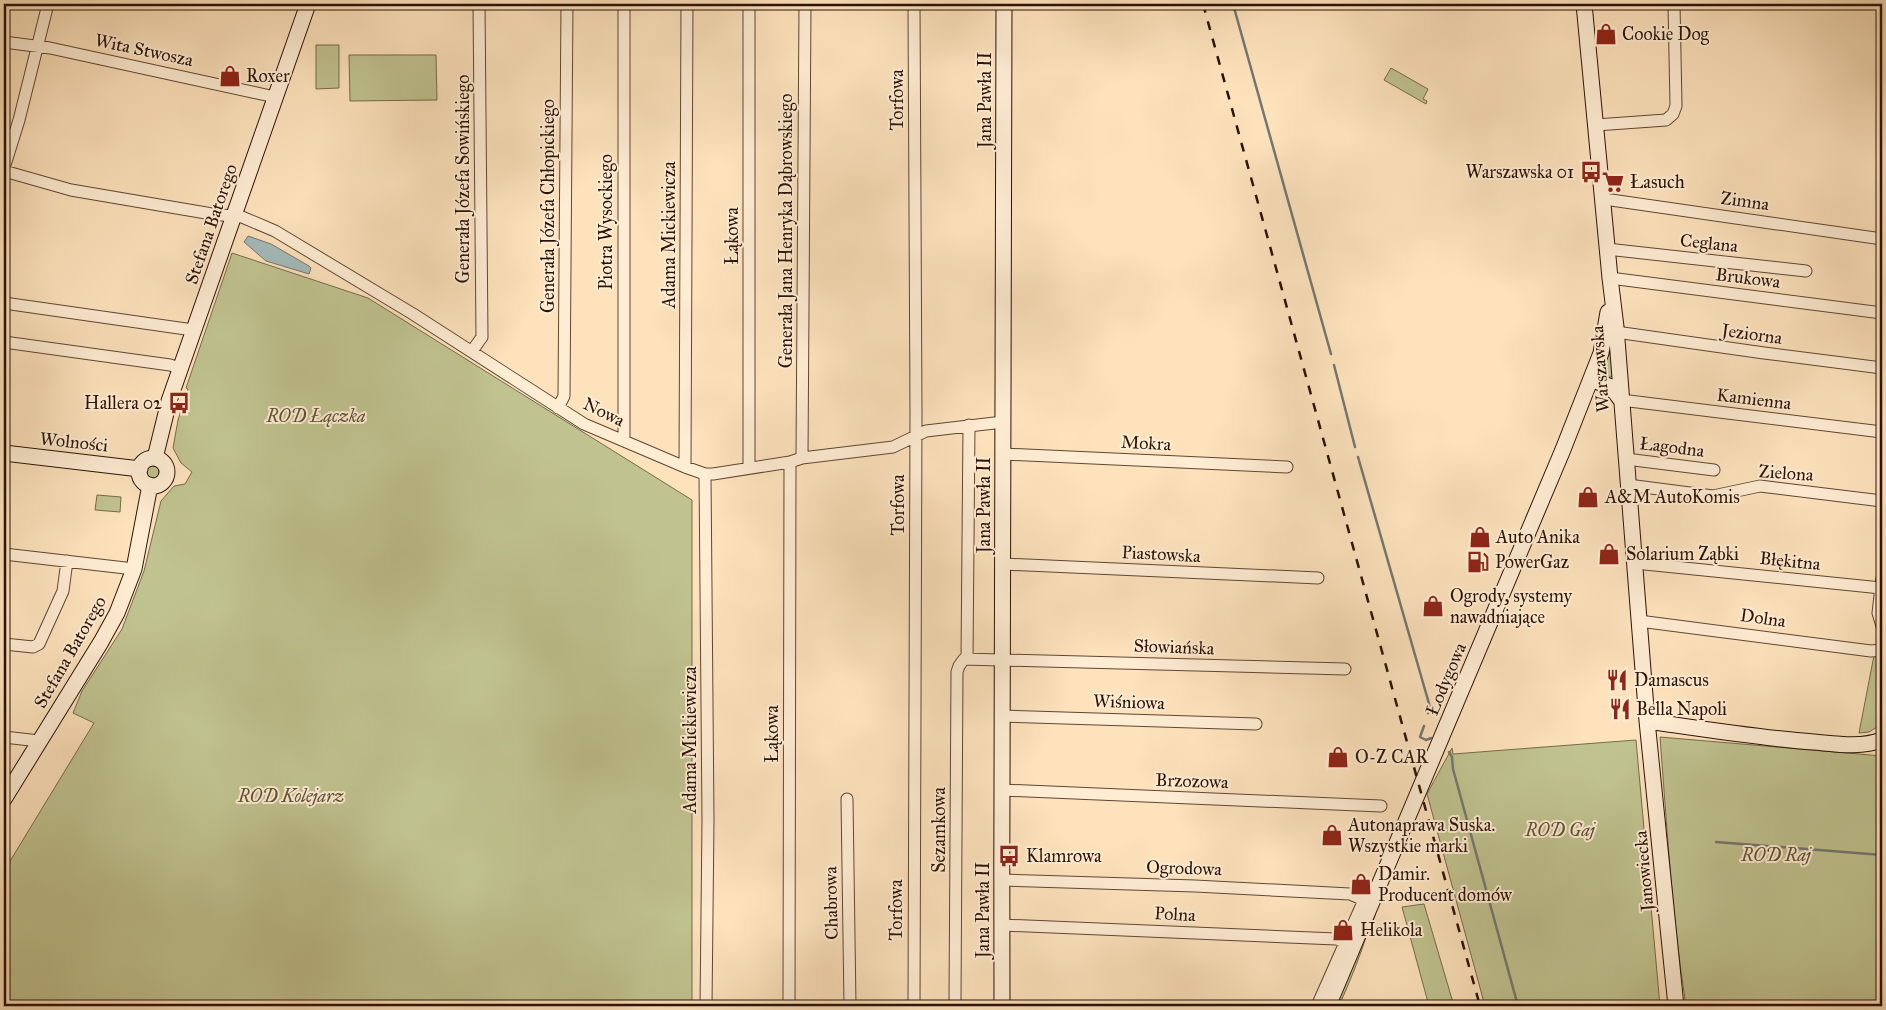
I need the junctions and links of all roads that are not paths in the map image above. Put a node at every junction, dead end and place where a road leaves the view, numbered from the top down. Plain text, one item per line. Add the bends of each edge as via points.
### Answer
1 (48, 4) edge
2 (308, 4) edge
3 (479, 4) edge
4 (567, 4) edge
5 (624, 4) edge
6 (687, 4) edge
7 (749, 4) edge
8 (805, 4) edge
9 (914, 4) edge
10 (1004, 4) edge
11 (1674, 4) edge
12 (1584, 5) edge
13 (4, 42) edge
14 (37, 46) junction
15 (275, 97) junction
16 (1596, 125) junction
17 (4, 169) edge
18 (1603, 200) junction
19 (233, 216) junction
20 (1882, 239) edge
21 (1607, 249) junction
22 (1806, 272) dead end
23 (1610, 278) junction
24 (4, 302) edge
25 (1882, 313) edge
26 (193, 330) junction
27 (1616, 332) junction
28 (4, 342) edge
29 (472, 352) junction
30 (180, 368) junction
31 (1882, 368) edge
32 (1592, 379) junction
33 (1622, 400) junction
34 (558, 408) junction
35 (1003, 422) junction
36 (969, 425) junction
37 (1882, 432) edge
38 (916, 436) junction
39 (624, 441) junction
40 (4, 453) edge
41 (1003, 454) junction
42 (155, 458) junction
43 (802, 458) junction
44 (1626, 459) junction
45 (790, 462) junction
46 (685, 467) junction
47 (1287, 467) dead end
48 (750, 468) junction
49 (140, 469) junction
50 (1714, 470) dead end
51 (705, 474) junction
52 (150, 485) junction
53 (1628, 485) junction
54 (1882, 501) edge
55 (4, 554) edge
56 (67, 560) junction
57 (1635, 563) junction
58 (1003, 564) junction
59 (134, 569) junction
60 (1318, 578) dead end
61 (1882, 583) edge
62 (1639, 621) junction
63 (1882, 626) edge
64 (4, 644) edge
65 (1882, 650) edge
66 (968, 659) junction
67 (1002, 660) junction
68 (1345, 669) dead end
69 (1001, 716) junction
70 (1256, 724) dead end
71 (1648, 726) junction
72 (4, 737) edge
73 (1882, 740) edge
74 (39, 741) junction
75 (1002, 790) junction
76 (4, 798) edge
77 (847, 799) dead end
78 (1381, 806) dead end
79 (1002, 880) junction
80 (1002, 924) junction
81 (1346, 942) junction
82 (706, 1006) edge
83 (789, 1006) edge
84 (850, 1006) edge
85 (914, 1006) edge
86 (956, 1006) edge
87 (1002, 1006) edge
88 (1318, 1006) edge
89 (1328, 1006) edge
90 (1676, 1006) edge

1 - 14 street
2 - 15 street, Stefana Batorego
3 - 29 street, Generała Józefa Sowińskiego via 482,337
4 - 34 street, Generała Józefa Chłopickiego via 564,396
5 - 39 street, Piotra Wysockiego
6 - 46 street, Adama Mickiewicza
7 - 48 street, Łąkowa
8 - 43 street, Generała Jana Henryka Dąbrowskiego
9 - 38 street, Torfowa
10 - 35 street, Jana Pawła II
11 - 16 street via 1674,114 1666,120
12 - 16 street, Warszawska
13 - 14 street, Wita Stwosza
14 - 15 street, Wita Stwosza
14 - 17 street
15 - 19 street, Stefana Batorego
16 - 18 street, Warszawska
17 - 19 street, Nowa via 71,190
18 - 20 street, Zimna
18 - 21 street, Warszawska
19 - 26 street, Stefana Batorego
19 - 29 street, Nowa via 246,218 290,238
21 - 22 street, Ceglana
21 - 23 street, Warszawska
23 - 25 street, Brukowa
23 - 27 street, Warszawska
23 - 32 street, Łodygowa via 1607,326
24 - 26 street
26 - 30 street, Stefana Batorego
27 - 31 street, Jeziorna
27 - 33 street, Warszawska
28 - 30 street
29 - 34 street, Nowa
30 - 42 street, Stefana Batorego via 164,415
32 - 33 street via 1610,387
32 - 89 street, Łodygowa
33 - 37 street, Kamienna
33 - 44 street, Warszawska
34 - 39 street, Nowa via 584,424
35 - 36 street, Nowa
35 - 41 street, Jana Pawła II
36 - 38 street, Nowa via 926,430
36 - 66 street, Sezamkowa
38 - 43 street, Nowa via 893,447
38 - 85 street, Torfowa
39 - 46 street, Nowa
40 - 49 street, Wolności
41 - 47 street, Mokra
41 - 58 street, Jana Pawła II
42 - 49 street via 145,460
42 - 52 street via 166,466 166,476 160,484
43 - 45 street, Nowa
44 - 50 street, Łagodna
44 - 53 street, Warszawska
45 - 48 street, Nowa
45 - 83 street, Łąkowa
46 - 51 street, Nowa
48 - 51 street, Nowa
49 - 52 street via 142,479
51 - 82 street, Adama Mickiewicza
52 - 59 street, Stefana Batorego
53 - 54 street, Zielona via 1713,496 1760,486
53 - 57 street, Warszawska
55 - 56 street
56 - 59 street
56 - 64 street via 63,591 39,644 33,647
57 - 61 street, Błękitna
57 - 62 street, Warszawska
58 - 60 street, Piastowska
58 - 67 street, Jana Pawła II
59 - 74 street, Stefana Batorego via 102,642
61 - 63 street via 1878,613
62 - 65 street, Dolna
62 - 71 street, Warszawska
66 - 67 street
66 - 86 street, Sezamkowa via 961,662 958,672
67 - 68 street, Słowiańska
67 - 69 street, Jana Pawła II
69 - 70 street, Wiśniowa
69 - 75 street, Jana Pawła II
71 - 73 street via 1852,745
71 - 90 street, Janowiecka
72 - 74 street
74 - 76 street, Stefana Batorego
75 - 78 street, Brzozowa
75 - 79 street, Jana Pawła II
77 - 84 street, Chabrowa
79 - 80 street, Jana Pawła II
79 - 81 street, Ogrodowa via 1350,894 1364,900
80 - 81 street, Polna via 1336,938
80 - 87 street, Jana Pawła II
81 - 88 street

